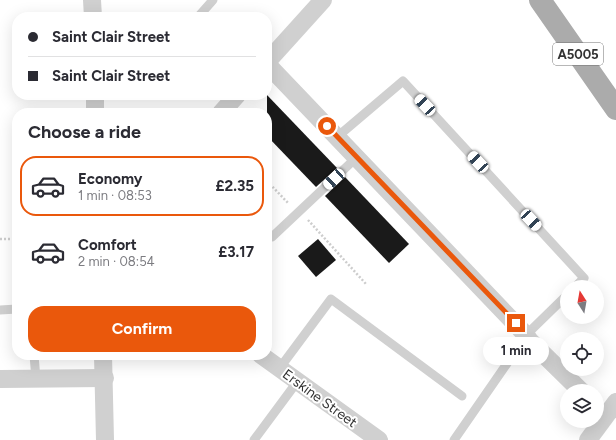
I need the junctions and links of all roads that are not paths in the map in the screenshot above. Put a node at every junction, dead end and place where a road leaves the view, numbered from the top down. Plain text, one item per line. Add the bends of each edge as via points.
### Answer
1 (92, 0) edge
2 (213, 0) edge
3 (322, 0) edge
4 (540, 0) edge
5 (93, 12) edge
6 (202, 12) edge
7 (272, 57) edge
8 (272, 68) edge
9 (233, 100) edge
10 (225, 108) edge
11 (616, 109) edge
12 (337, 137) junction
13 (357, 157) junction
14 (272, 237) dead end
15 (582, 280) edge
16 (560, 303) edge
17 (12, 309) edge
18 (0, 310) edge
19 (528, 338) junction
20 (34, 360) edge
21 (103, 360) edge
22 (268, 360) edge
23 (279, 369) junction
24 (104, 378) junction
25 (0, 379) edge
26 (36, 379) junction
27 (297, 382) junction
28 (574, 384) edge
29 (462, 396) dead end
30 (609, 412) edge
31 (105, 440) edge
32 (254, 440) edge
33 (379, 440) edge
34 (454, 440) edge
35 (588, 440) edge

1 - 5 street
2 - 6 lane
3 - 7 street
4 - 11 main road, A5005
8 - 12 street
9 - 10 street
12 - 13 street
12 - 15 lane via 404,82 584,278
13 - 14 lane
13 - 19 street
16 - 19 lane
17 - 18 lane
19 - 28 street
19 - 34 lane via 517,349
20 - 26 lane
21 - 24 street
22 - 23 street, Erskine Street
23 - 27 street, Erskine Street
23 - 29 lane via 331,299
24 - 26 street
24 - 31 street
25 - 26 street
27 - 32 lane
27 - 33 street, Erskine Street
30 - 35 street

